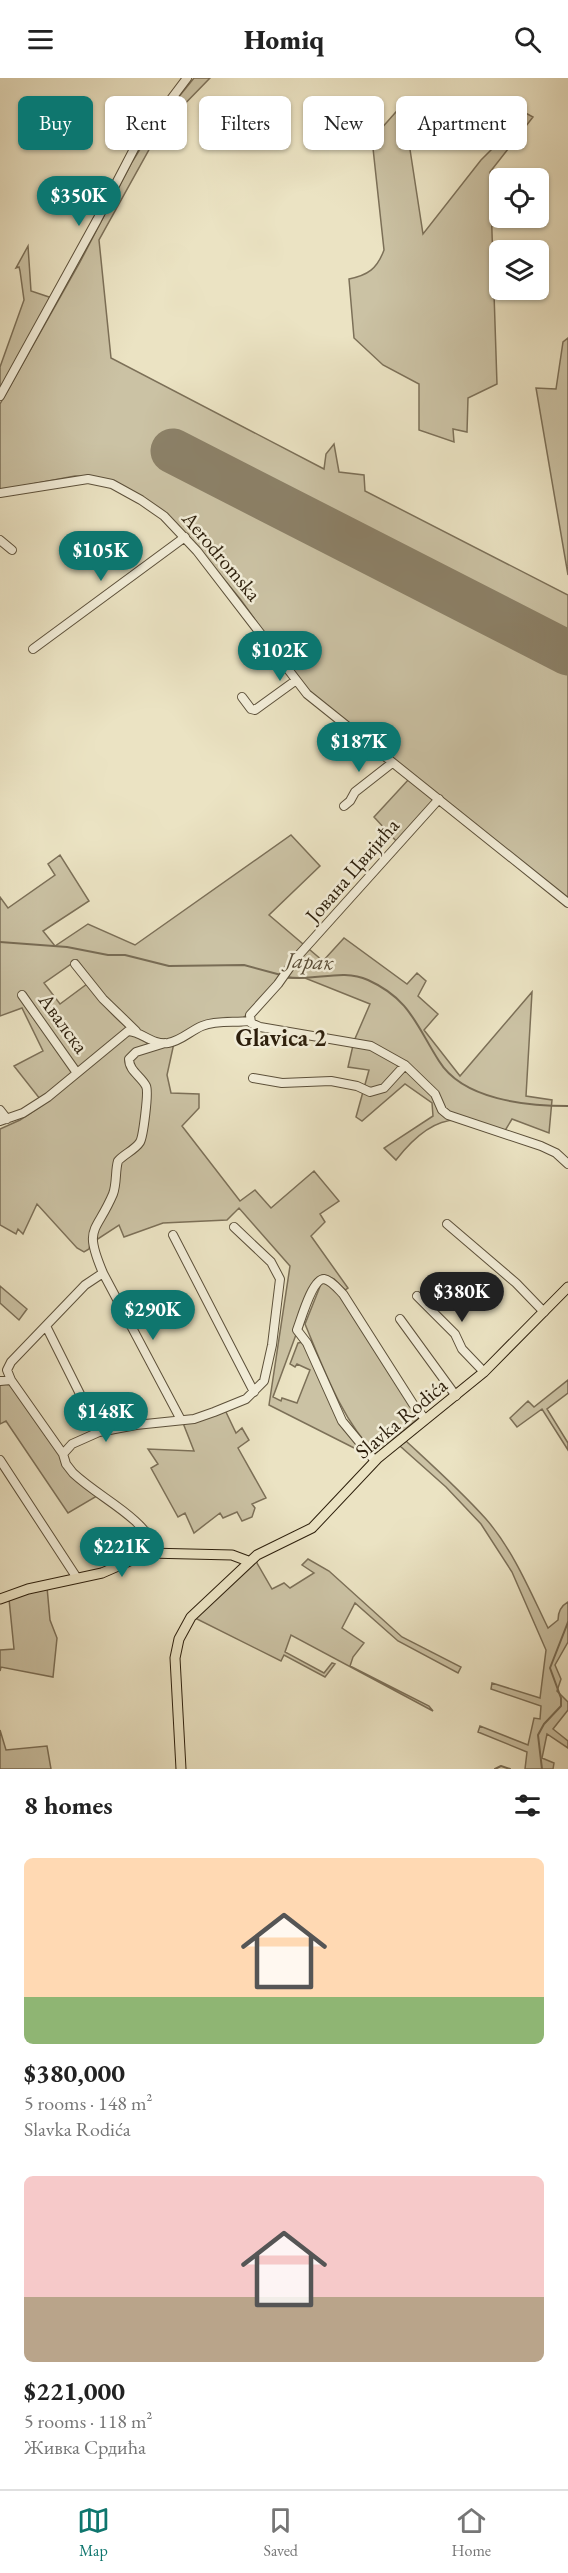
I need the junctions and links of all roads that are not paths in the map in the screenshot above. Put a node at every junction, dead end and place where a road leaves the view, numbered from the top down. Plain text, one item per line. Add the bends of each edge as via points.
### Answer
1 (187, 78) edge
2 (0, 396) edge
3 (3, 493) edge
4 (0, 500) edge
5 (185, 537) junction
6 (0, 540) edge
7 (12, 550) dead end
8 (33, 649) dead end
9 (295, 681) junction
10 (242, 698) dead end
11 (392, 763) junction
12 (439, 799) junction
13 (344, 806) dead end
14 (568, 903) edge
15 (75, 964) dead end
16 (22, 995) dead end
17 (250, 1021) junction
18 (136, 1031) junction
19 (165, 1043) junction
20 (405, 1065) junction
21 (77, 1073) junction
22 (253, 1078) dead end
23 (0, 1110) edge
24 (3, 1120) edge
25 (568, 1164) edge
26 (447, 1224) dead end
27 (234, 1227) dead end
28 (173, 1235) dead end
29 (103, 1273) junction
30 (568, 1287) edge
31 (417, 1296) dead end
32 (544, 1312) junction
33 (400, 1319) dead end
34 (46, 1326) junction
35 (484, 1372) junction
36 (11, 1380) junction
37 (0, 1381) edge
38 (254, 1392) junction
39 (456, 1396) junction
40 (425, 1419) junction
41 (181, 1420) junction
42 (99, 1432) junction
43 (63, 1454) junction
44 (0, 1460) edge
45 (375, 1461) junction
46 (159, 1552) junction
47 (248, 1561) junction
48 (77, 1578) junction
49 (0, 1599) edge
50 (181, 1769) edge

1 - 2 street via 135,147
3 - 4 street
3 - 5 street, Aerodromska via 67,481 101,480 141,500
5 - 8 street
5 - 9 street, Aerodromska
6 - 7 street
9 - 10 street via 255,711
9 - 11 street, Aerodromska via 324,710
11 - 12 street, Aerodromska
11 - 13 street via 355,792
12 - 14 street, Aerodromska
12 - 17 street, Јована Цвијића via 297,957 279,984 250,1013
15 - 18 street
16 - 21 street, Авалска
17 - 19 street via 209,1024
17 - 20 street via 260,1027 371,1046
18 - 19 street via 153,1042
18 - 21 street via 128,1031
19 - 29 street via 136,1052 129,1059 130,1067 148,1093 139,1144 118,1161 113,1193 92,1236
20 - 22 street via 384,1088 370,1092 331,1081 282,1083
20 - 25 street via 435,1094 448,1115 541,1146
21 - 24 street via 24,1113
23 - 24 street
26 - 32 street
27 - 38 street via 272,1262 280,1279 267,1371 264,1382
28 - 38 street
29 - 34 street via 85,1285
29 - 41 street
30 - 32 main road, Slavka Rodića
31 - 35 street via 455,1334 462,1349
32 - 35 main road, Slavka Rodića
33 - 39 street
34 - 36 street via 8,1365
34 - 42 street
35 - 39 main road, Slavka Rodića
36 - 37 street
36 - 43 street
38 - 41 street via 214,1412
39 - 40 main road, Slavka Rodića
40 - 45 main road, Slavka Rodića
40 - 45 street via 344,1294 327,1280 319,1281 297,1330 307,1343 342,1421
41 - 42 street
42 - 43 street via 72,1444
43 - 46 street via 73,1473 136,1521
44 - 48 street
45 - 47 main road, Slavka Rodića via 312,1528
46 - 47 main road via 232,1555
46 - 48 main road
47 - 50 main road, Slavka Rodića via 199,1607 177,1646
48 - 49 main road

